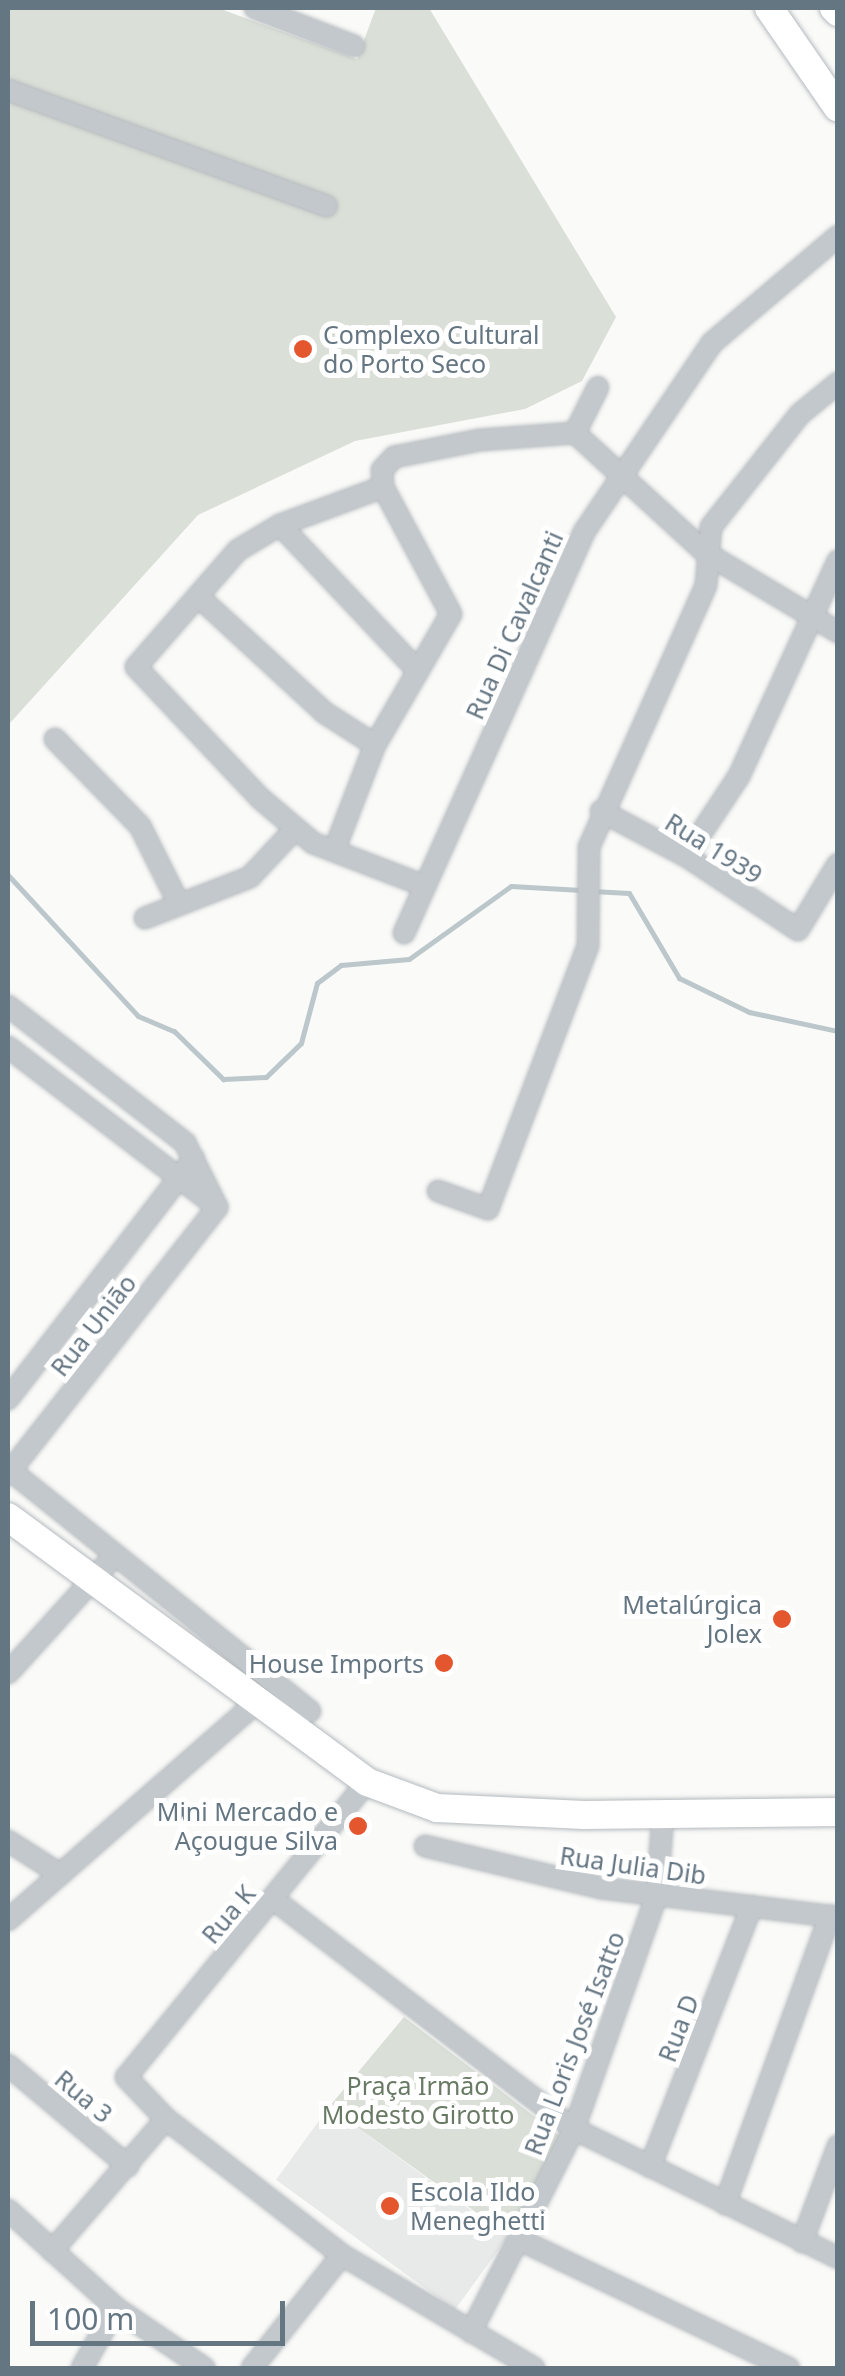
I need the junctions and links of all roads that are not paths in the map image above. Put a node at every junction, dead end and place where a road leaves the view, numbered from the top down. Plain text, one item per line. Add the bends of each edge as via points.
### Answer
1 (256, 8) edge
2 (769, 8) edge
3 (354, 46) dead end
4 (8, 90) edge
5 (838, 108) edge
6 (327, 206) dead end
7 (838, 236) edge
8 (838, 383) edge
9 (598, 388) dead end
10 (575, 433) junction
11 (382, 478) junction
12 (624, 479) junction
13 (280, 525) junction
14 (706, 554) junction
15 (838, 562) edge
16 (200, 598) junction
17 (810, 621) junction
18 (838, 632) edge
19 (418, 671) junction
20 (55, 739) dead end
21 (375, 744) junction
22 (601, 811) junction
23 (295, 829) junction
24 (334, 851) junction
25 (686, 856) junction
26 (838, 864) edge
27 (425, 886) junction
28 (180, 904) junction
29 (145, 918) dead end
30 (404, 933) dead end
31 (8, 1006) edge
32 (8, 1048) edge
33 (194, 1158) junction
34 (179, 1179) junction
35 (438, 1191) dead end
36 (217, 1207) junction
37 (8, 1398) edge
38 (10, 1466) edge
39 (8, 1517) edge
40 (115, 1555) junction
41 (93, 1580) junction
42 (8, 1673) edge
43 (256, 1703) junction
44 (310, 1711) dead end
45 (367, 1782) junction
46 (838, 1812) edge
47 (663, 1815) junction
48 (8, 1840) edge
49 (424, 1846) dead end
50 (60, 1874) junction
51 (657, 1894) junction
52 (273, 1899) junction
53 (752, 1906) junction
54 (834, 1916) edge
55 (8, 1920) edge
56 (8, 2065) edge
57 (166, 2119) junction
58 (574, 2130) junction
59 (838, 2146) edge
60 (128, 2166) junction
61 (650, 2167) junction
62 (725, 2204) junction
63 (8, 2210) edge
64 (518, 2239) junction
65 (802, 2242) junction
66 (52, 2250) junction
67 (342, 2255) junction
68 (838, 2258) edge
69 (116, 2308) junction
70 (470, 2332) junction
71 (82, 2368) edge
72 (204, 2368) edge
73 (252, 2368) edge
74 (534, 2368) edge
75 (789, 2368) edge

1 - 3 street
2 - 5 main road
4 - 6 street
7 - 12 street, Rua Di Cavalcanti via 712,343
8 - 14 street via 800,414 711,527
9 - 10 street
10 - 11 street via 394,457
10 - 12 street
11 - 13 street
11 - 19 street via 451,614
12 - 14 street
12 - 27 street, Rua Di Cavalcanti via 584,532
13 - 16 street via 238,550
13 - 19 street
14 - 17 street
14 - 22 street via 706,585
15 - 17 street
16 - 21 street via 325,713
16 - 23 street via 136,667
17 - 18 street
17 - 25 street via 738,776
19 - 21 street
20 - 28 street via 140,826
21 - 24 street
22 - 25 street, Rua 1939
22 - 35 street via 588,946 488,1209
23 - 24 street
23 - 28 street via 250,877
24 - 27 street
25 - 26 street, Rua 1939 via 798,930
27 - 30 street, Rua Di Cavalcanti
28 - 29 street
31 - 33 street via 178,1136
32 - 34 street
33 - 34 street, Rua União
33 - 36 street
34 - 36 street
34 - 37 street, Rua União
36 - 38 street, Rua União
38 - 40 street
39 - 41 main road
40 - 41 street
40 - 44 street
41 - 42 street
41 - 43 main road
43 - 45 main road
43 - 50 street
45 - 47 main road via 437,1808
45 - 52 street, Rua K
46 - 47 main road
47 - 51 street, Rua Loris José Isatto
48 - 50 street
49 - 51 street, Rua Julia Dib via 518,1873
50 - 55 street
51 - 53 street, Rua Julia Dib
51 - 58 street, Rua Loris José Isatto
52 - 57 street, Rua K via 126,2077
52 - 58 street
53 - 54 street, Rua Julia Dib
53 - 61 street, Rua D
54 - 62 street
56 - 60 street, Rua 3
57 - 60 street
57 - 67 street
58 - 61 street
58 - 64 street, Rua Loris José Isatto
59 - 65 street
60 - 66 street
61 - 62 street
62 - 65 street
63 - 66 street
64 - 70 street, Rua Loris José Isatto
64 - 75 street
65 - 68 street
66 - 69 street
67 - 70 street
67 - 73 street
69 - 71 street
69 - 72 street
70 - 74 street

